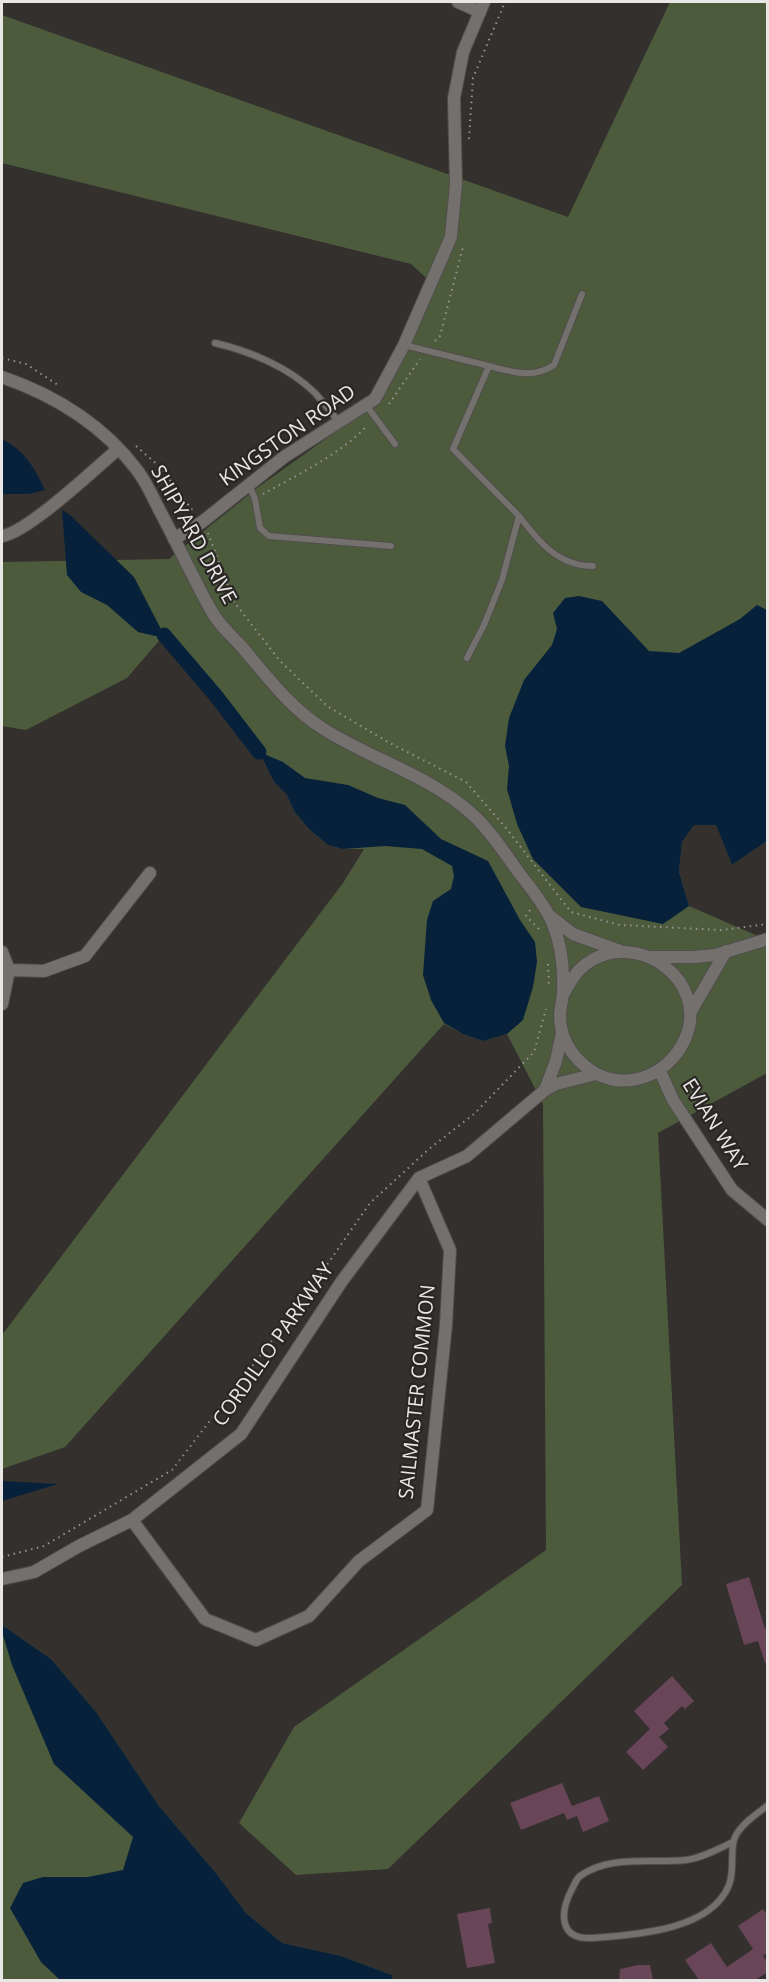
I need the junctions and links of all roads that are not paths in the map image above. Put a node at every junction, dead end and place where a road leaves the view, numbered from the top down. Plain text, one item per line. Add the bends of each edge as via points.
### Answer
1 (458, 2) edge
2 (482, 7) edge
3 (582, 294) dead end
4 (215, 343) dead end
5 (404, 345) junction
6 (489, 366) junction
7 (2, 377) edge
8 (366, 405) junction
9 (339, 422) junction
10 (395, 444) dead end
11 (118, 449) junction
12 (249, 484) junction
13 (519, 516) junction
14 (2, 536) edge
15 (174, 539) junction
16 (391, 546) dead end
17 (593, 566) dead end
18 (468, 658) dead end
19 (150, 873) dead end
20 (550, 916) junction
21 (768, 939) edge
22 (726, 951) junction
23 (2, 952) edge
24 (622, 952) junction
25 (649, 957) junction
26 (9, 970) junction
27 (563, 995) junction
28 (2, 1004) edge
29 (690, 1013) junction
30 (562, 1033) junction
31 (660, 1071) junction
32 (596, 1074) junction
33 (545, 1089) junction
34 (419, 1178) junction
35 (768, 1220) edge
36 (132, 1520) junction
37 (2, 1579) edge
38 (768, 1804) edge
39 (733, 1842) junction

1 - 2 street
2 - 5 street, KINGSTON ROAD via 463,52 454,98 456,184 451,237
3 - 6 lane via 554,365 531,374
4 - 9 lane via 281,368 314,392
5 - 6 lane
5 - 8 street, KINGSTON ROAD via 375,399
6 - 13 lane via 453,449
7 - 11 street, SHIPYARD DRIVE via 35,388 77,413
8 - 9 street, KINGSTON ROAD
8 - 10 lane
9 - 12 street, KINGSTON ROAD
11 - 14 street via 49,508
11 - 15 street, SHIPYARD DRIVE via 137,470
12 - 15 street, KINGSTON ROAD
12 - 16 lane via 260,528 268,536
13 - 17 lane via 558,557 576,566
13 - 18 lane via 502,580
15 - 20 street, SHIPYARD DRIVE via 214,616 288,701 322,728 437,788 473,814
19 - 26 street via 85,957 45,971
20 - 24 street, SHIPYARD DRIVE via 573,934
20 - 27 street, SHIPYARD DRIVE via 563,963
21 - 22 street
22 - 25 street via 694,957
22 - 29 street
23 - 26 street
24 - 25 street
24 - 27 street via 585,965
25 - 29 street via 674,974 685,991
26 - 28 street
27 - 30 street
29 - 31 street via 687,1035 677,1056
30 - 32 street via 569,1050
30 - 33 street, CORDILLO PARKWAY
31 - 32 street via 628,1081
31 - 35 street, EVIAN WAY via 678,1108 732,1190
32 - 33 street, CORDILLO PARKWAY
33 - 34 street, CORDILLO PARKWAY via 467,1156
34 - 36 street, CORDILLO PARKWAY via 342,1281 241,1434
34 - 36 street, SAILMASTER COMMON via 450,1250 427,1510 359,1561 309,1616 256,1640 204,1619
36 - 37 street, CORDILLO PARKWAY via 34,1572
38 - 39 lane via 741,1828
39 - 39 lane via 729,1886 720,1899 693,1921 635,1934 581,1939 567,1930 562,1915 578,1877 601,1864 688,1860

